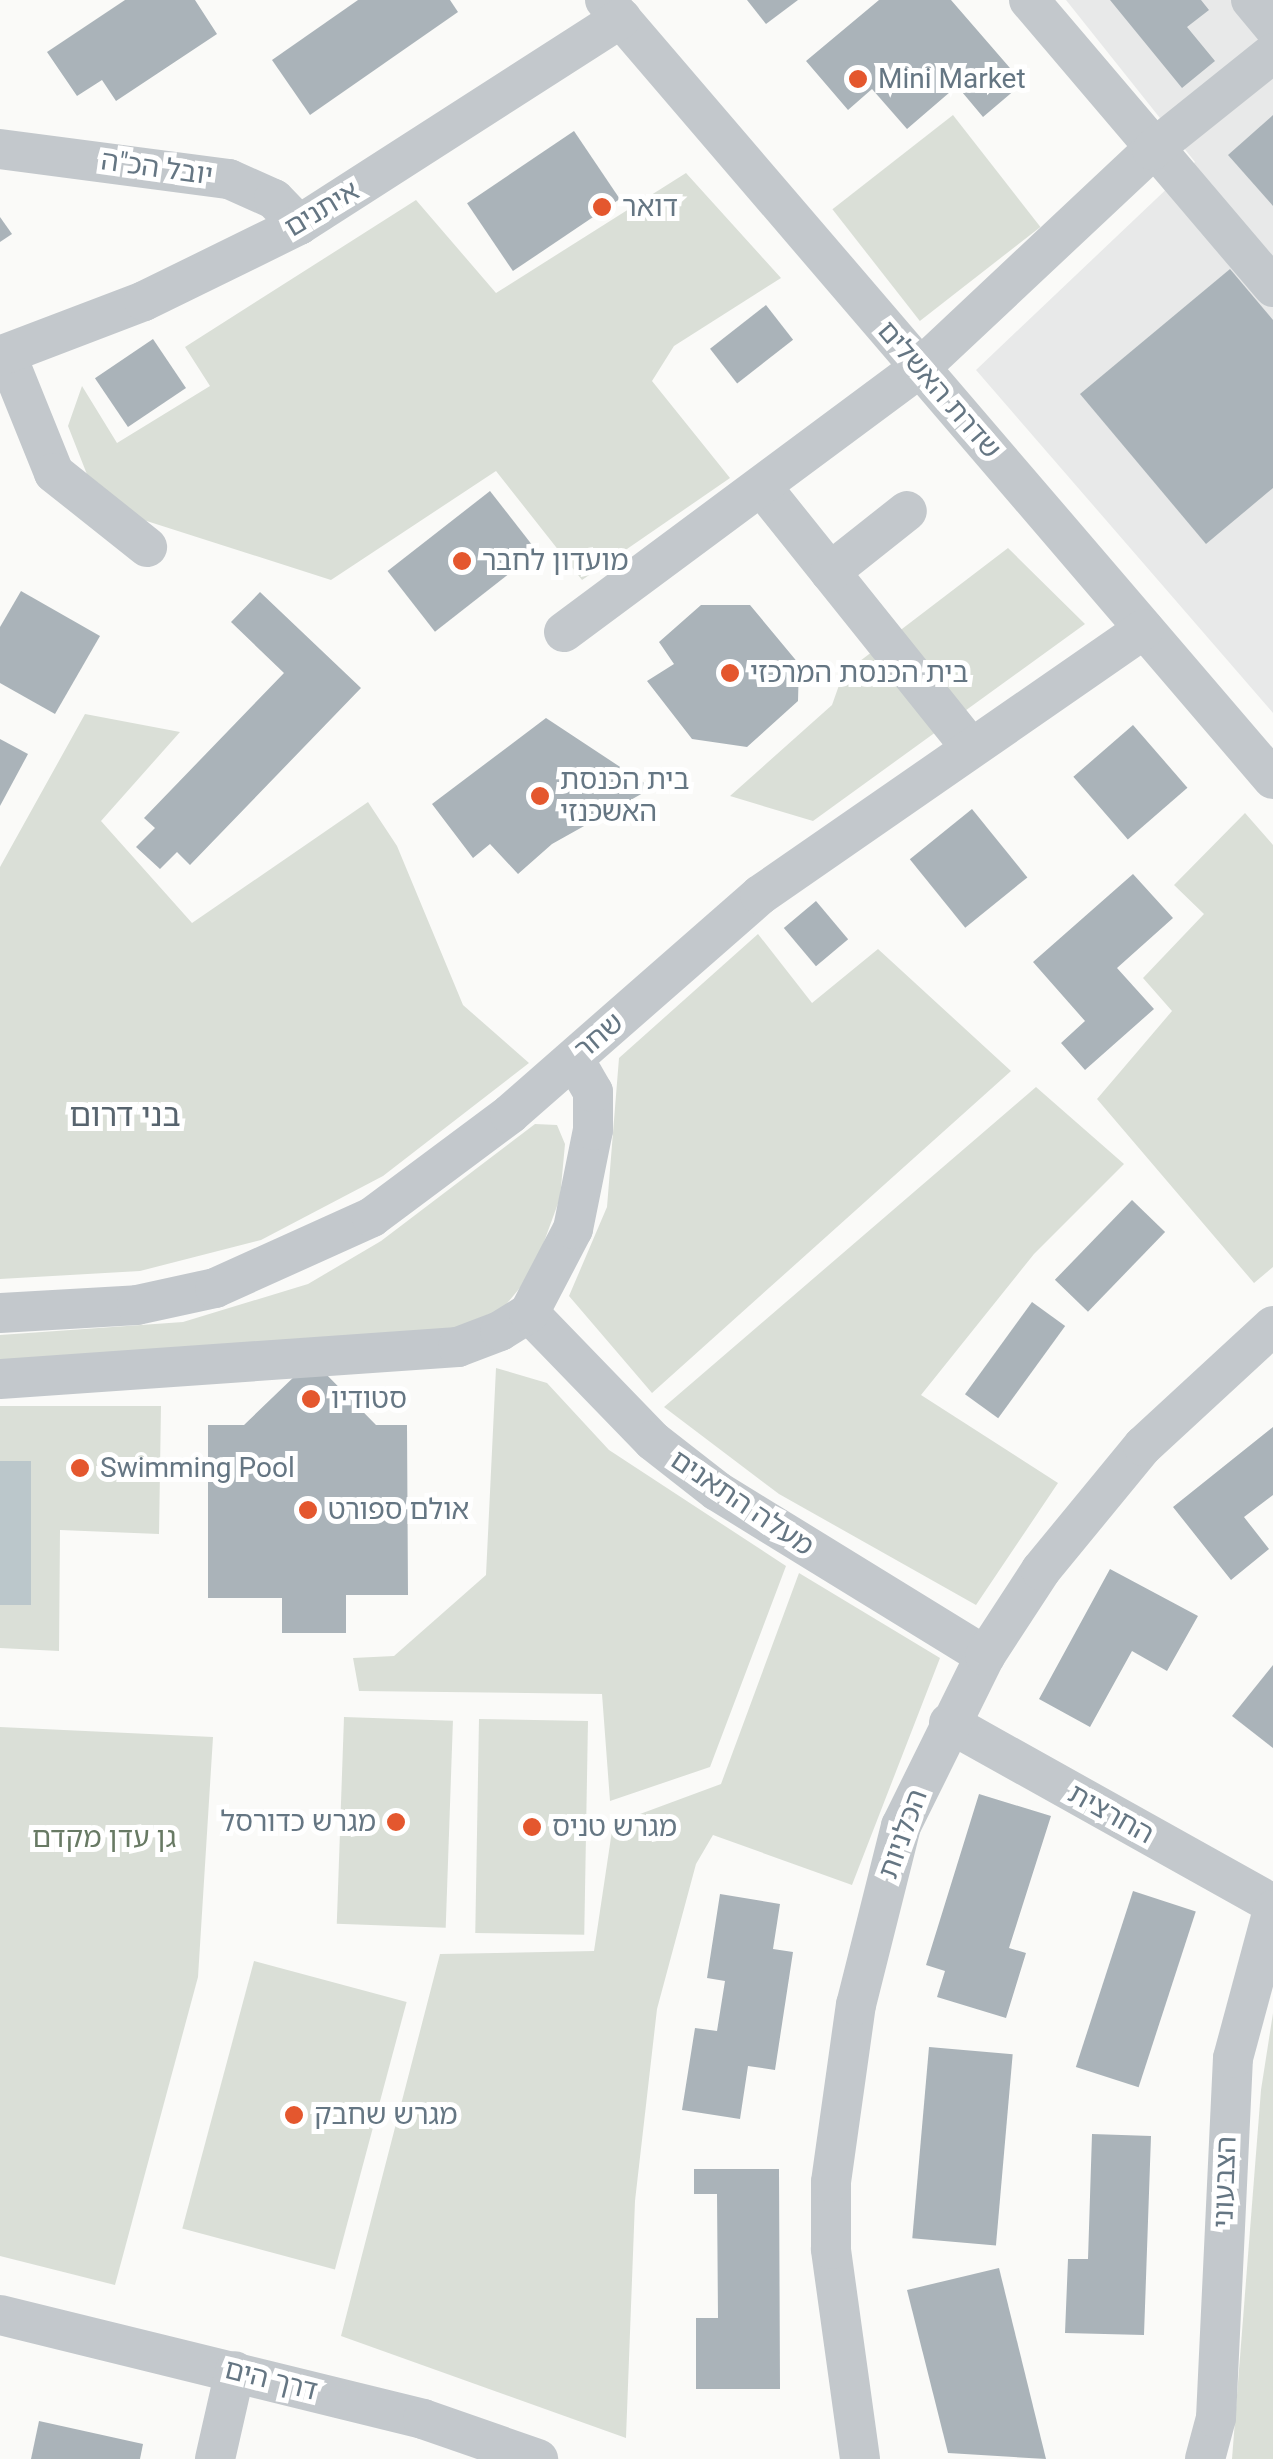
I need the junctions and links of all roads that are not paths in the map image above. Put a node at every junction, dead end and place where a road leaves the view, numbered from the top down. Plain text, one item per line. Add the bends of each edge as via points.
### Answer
1 (1029, 0) edge
2 (1251, 0) edge
3 (613, 9) edge
4 (1273, 26) edge
5 (1273, 53) edge
6 (0, 149) edge
7 (1152, 150) junction
8 (299, 225) junction
9 (1273, 287) edge
10 (3, 355) edge
11 (920, 368) junction
12 (762, 487) junction
13 (906, 511) dead end
14 (147, 547) dead end
15 (830, 572) junction
16 (1144, 629) junction
17 (564, 632) dead end
18 (969, 745) junction
19 (1273, 779) edge
20 (574, 1058) junction
21 (0, 1313) edge
22 (529, 1314) junction
23 (1273, 1326) edge
24 (0, 1379) edge
25 (985, 1656) junction
26 (949, 1724) junction
27 (1273, 1907) edge
28 (0, 2315) edge
29 (235, 2370) junction
30 (215, 2459) edge
31 (538, 2459) edge
32 (860, 2459) edge
33 (1205, 2459) edge

1 - 7 street
2 - 4 street
3 - 8 street, איתנים
3 - 11 street, שדרת האשלים
5 - 7 street
6 - 8 street, יובל הכ"ה via 229,179 274,198
7 - 9 street
7 - 11 street
8 - 10 street, איתנים via 144,301
10 - 14 street via 54,473
11 - 12 street
11 - 16 street, שדרת האשלים
12 - 15 street
12 - 17 street
13 - 15 street
15 - 18 street
16 - 18 street, שחר
16 - 19 street, שדרת האשלים
18 - 20 street, שחר via 760,894
20 - 21 street, שחר via 372,1217 292,1260 137,1305
20 - 22 street via 593,1092 593,1130 573,1229
22 - 24 street via 458,1347
22 - 25 street, מעלה התאנים via 653,1441 717,1491
23 - 25 street, הכלניות via 1094,1500
25 - 26 street, הכלניות
26 - 27 street, החרצית
26 - 32 street, הכלניות via 901,1826 840,2097 831,2249
27 - 33 street, הצבעוני via 1234,2058 1216,2418
28 - 29 street, דרך הים
29 - 30 street
29 - 31 street, דרך הים

